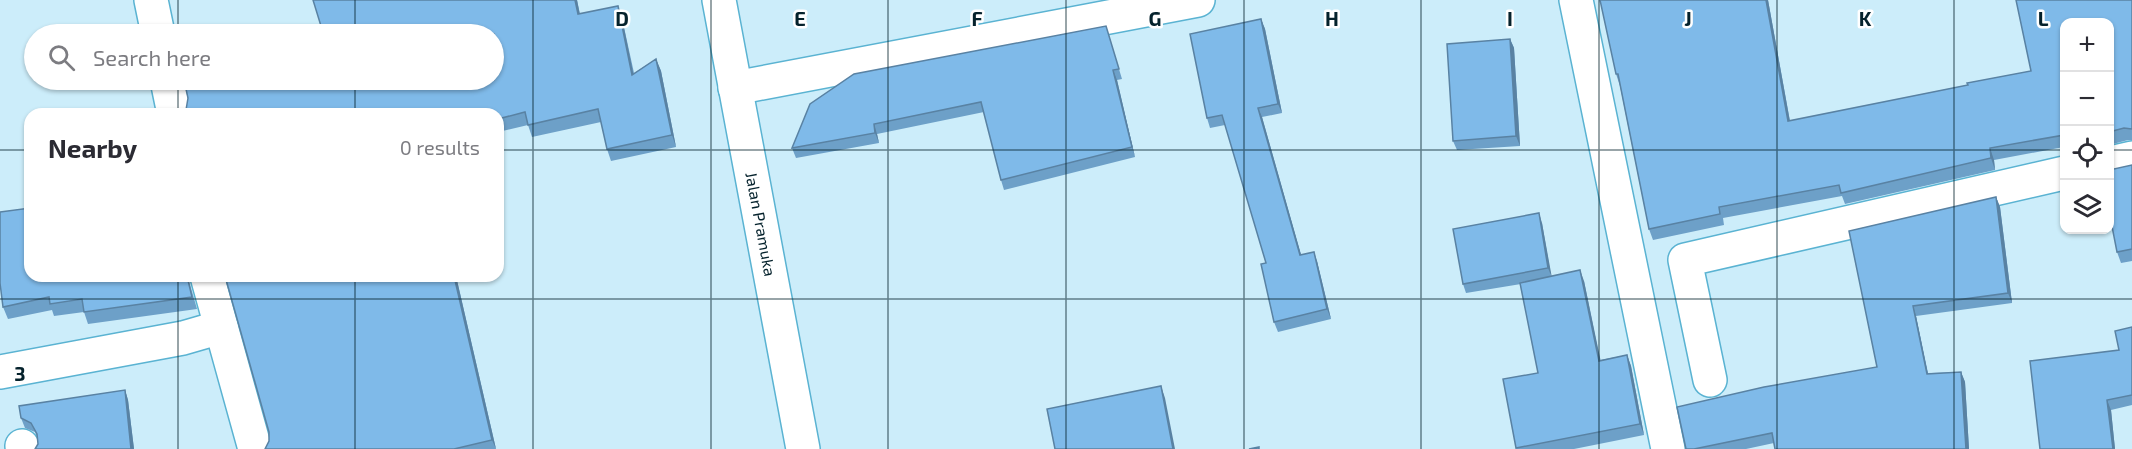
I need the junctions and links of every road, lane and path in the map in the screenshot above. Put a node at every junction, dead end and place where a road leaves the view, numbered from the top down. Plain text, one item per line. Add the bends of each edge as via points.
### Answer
1 (151, 0) edge
2 (719, 0) edge
3 (1576, 0) edge
4 (1179, 2) edge
5 (156, 24) edge
6 (735, 88) junction
7 (169, 90) edge
8 (173, 108) edge
9 (2132, 158) edge
10 (2114, 162) edge
11 (2060, 174) edge
12 (209, 282) edge
13 (221, 327) junction
14 (0, 372) edge
15 (1710, 380) dead end
16 (255, 449) edge
17 (803, 449) edge
18 (1668, 449) edge

1 - 5 street
2 - 6 street, Jalan Pramuka
3 - 18 street
4 - 6 street
6 - 17 street, Jalan Pramuka
7 - 8 street
9 - 10 street
11 - 15 street via 1685,260
12 - 13 street
13 - 14 street via 183,338
13 - 16 street

